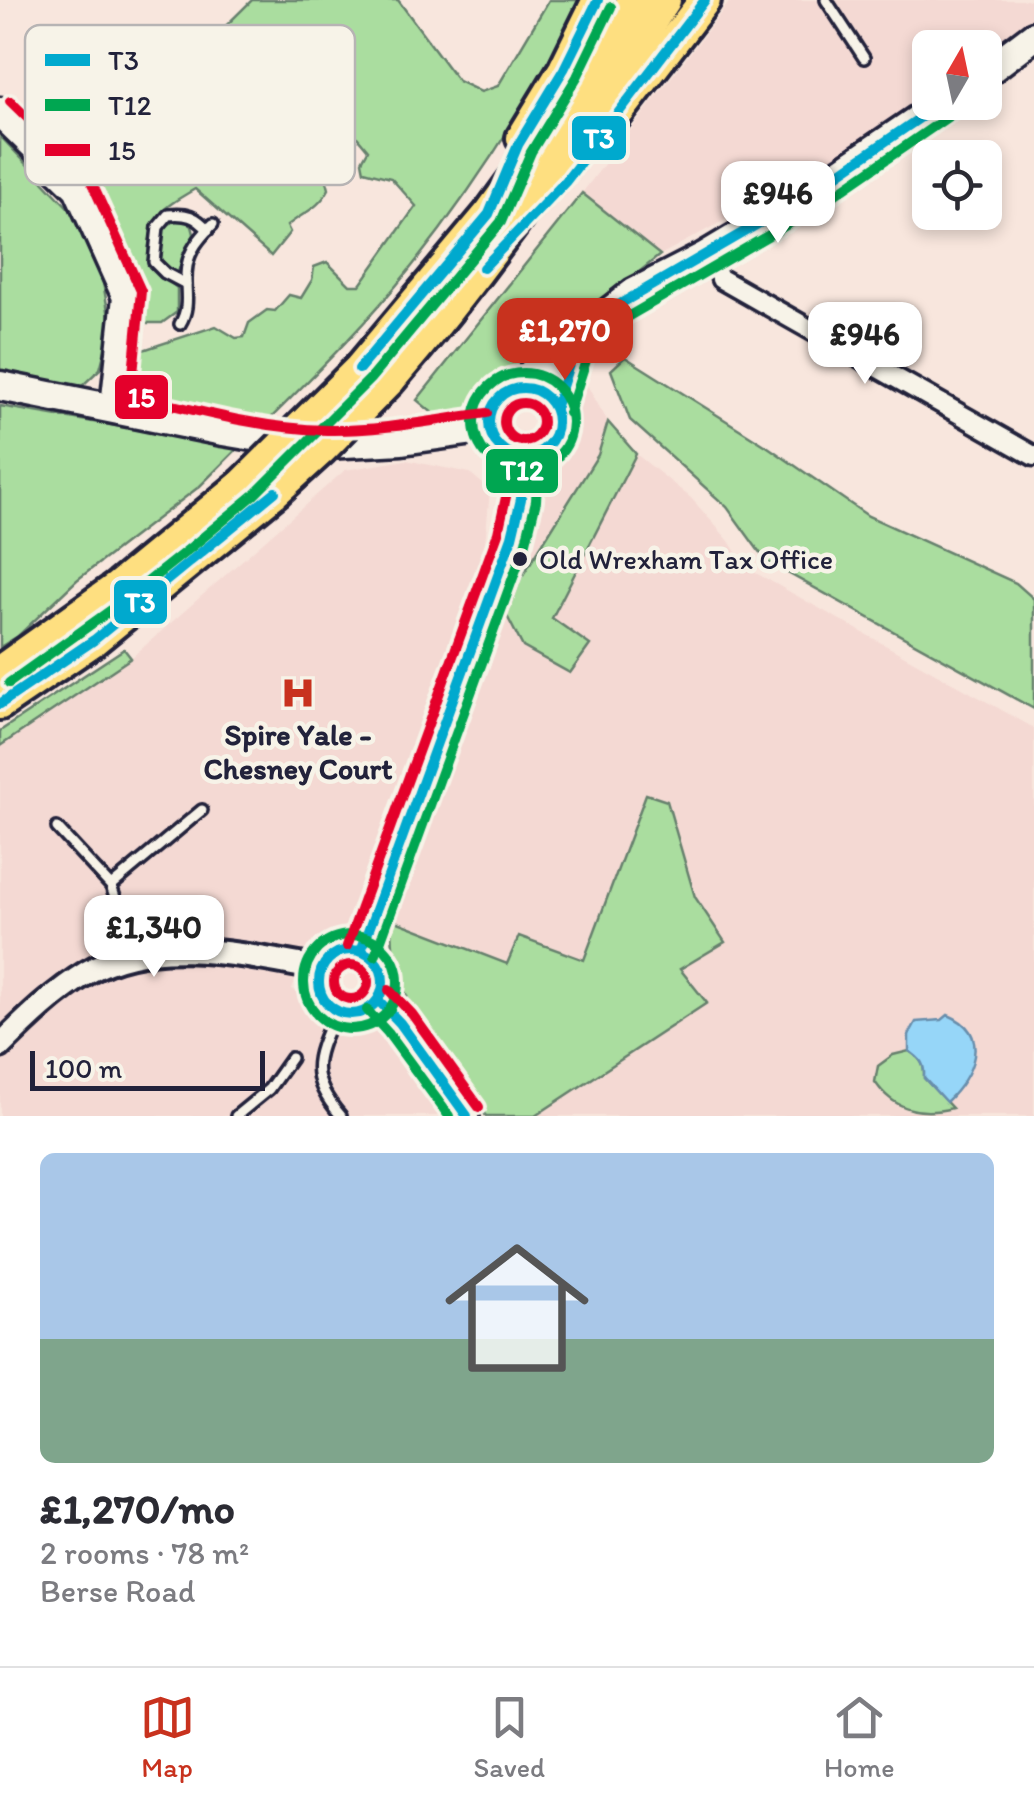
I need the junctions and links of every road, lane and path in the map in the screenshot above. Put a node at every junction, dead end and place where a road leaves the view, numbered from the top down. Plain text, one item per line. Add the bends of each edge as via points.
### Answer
1 (598, 0) edge
2 (633, 0) edge
3 (665, 0) edge
4 (705, 0) edge
5 (826, 0) edge
6 (1029, 46) edge
7 (864, 58) dead end
8 (1002, 63) edge
9 (0, 112) edge
10 (918, 120) edge
11 (25, 136) edge
12 (75, 185) edge
13 (489, 214) junction
14 (480, 270) junction
15 (721, 279) dead end
16 (186, 284) junction
17 (180, 324) dead end
18 (577, 339) junction
19 (0, 386) edge
20 (518, 388) junction
21 (115, 407) junction
22 (554, 409) junction
23 (490, 428) junction
24 (1031, 448) edge
25 (522, 456) junction
26 (0, 671) edge
27 (0, 704) edge
28 (202, 810) dead end
29 (58, 828) dead end
30 (111, 886) junction
31 (361, 951) junction
32 (136, 955) junction
33 (321, 970) junction
34 (378, 1000) junction
35 (336, 1011) junction
36 (0, 1046) edge
37 (291, 1058) dead end
38 (236, 1116) edge
39 (341, 1116) edge
40 (467, 1116) edge

1 - 13 highway via 518,146
2 - 13 highway
3 - 14 highway via 582,130
4 - 14 highway via 566,181
5 - 7 lane
6 - 8 main road
9 - 11 main road
10 - 18 main road via 806,196 634,293
12 - 21 main road via 127,297
13 - 26 highway, bridge via 360,369 243,484
14 - 27 highway, bridge via 390,380 322,449 94,640
15 - 24 street
16 - 16 lane via 194,244 210,227 185,214 168,215 158,227 154,262
16 - 17 lane
18 - 20 main road
18 - 22 main road
19 - 21 main road
20 - 22 main road via 540,392
20 - 23 main road via 492,407
21 - 23 main road via 308,445
22 - 25 main road via 551,441
23 - 25 main road via 501,448
25 - 31 street via 512,537
28 - 30 lane
29 - 30 lane
30 - 32 lane
31 - 33 street via 342,950
31 - 34 street via 382,972
32 - 33 street via 210,950
32 - 36 street via 90,970
33 - 35 street via 322,998
34 - 35 street via 364,1012
34 - 40 street
35 - 39 lane via 315,1060 324,1097
37 - 38 lane

